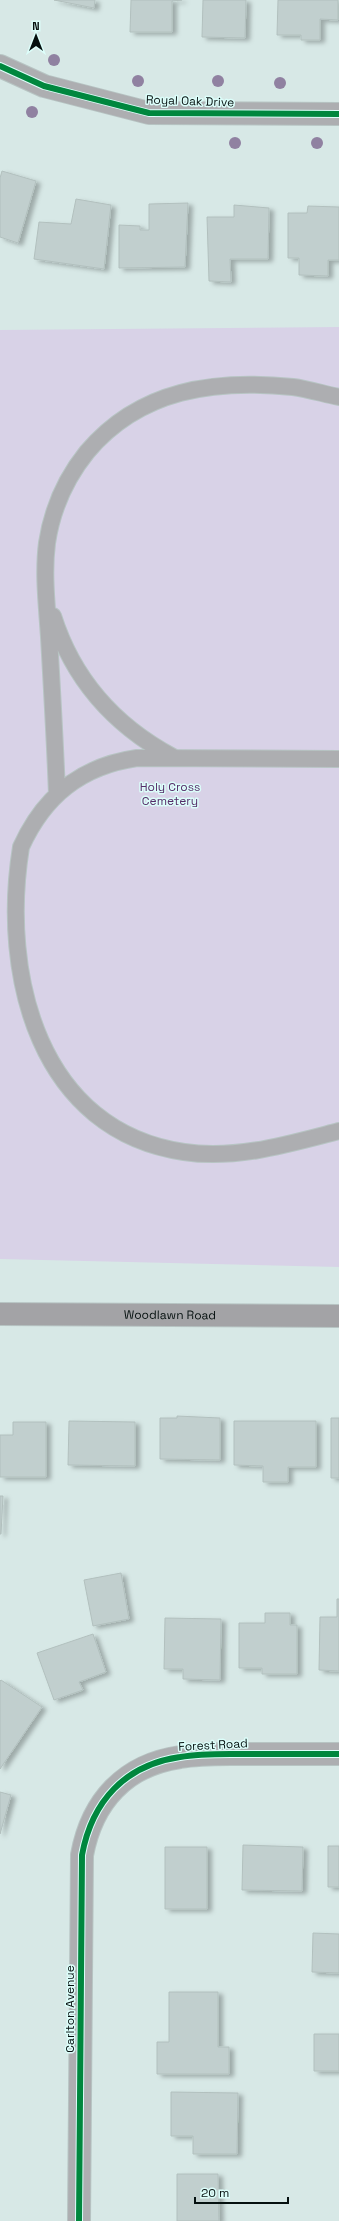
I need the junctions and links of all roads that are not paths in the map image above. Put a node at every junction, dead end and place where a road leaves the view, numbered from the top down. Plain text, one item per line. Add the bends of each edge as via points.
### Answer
1 (0, 66) edge
2 (339, 114) edge
3 (339, 397) edge
4 (46, 589) junction
5 (175, 758) junction
6 (339, 759) edge
7 (57, 794) junction
8 (2, 930) dead end
9 (20, 1027) dead end
10 (339, 1131) edge
11 (0, 1314) edge
12 (339, 1316) edge
13 (339, 1754) edge
14 (102, 1802) joint
15 (80, 2221) edge

1 - 2 street, Royal Oak Drive via 44,86 150,113
3 - 4 lane via 294,387 248,384 209,387 168,395 127,416 92,447 73,471 62,492 47,543
4 - 5 lane via 64,646 92,692 125,726
4 - 7 lane
5 - 6 lane
5 - 7 lane via 137,758 104,765 74,780
7 - 8 lane via 40,814 17,857 6,893
9 - 10 lane via 45,1070 70,1098 114,1131 148,1144 185,1152 247,1152
11 - 12 main road, Woodlawn Road
13 - 14 street, Forest Road via 180,1756 136,1772 120,1782
14 - 15 street, Carlton Avenue via 90,1821 82,1854

